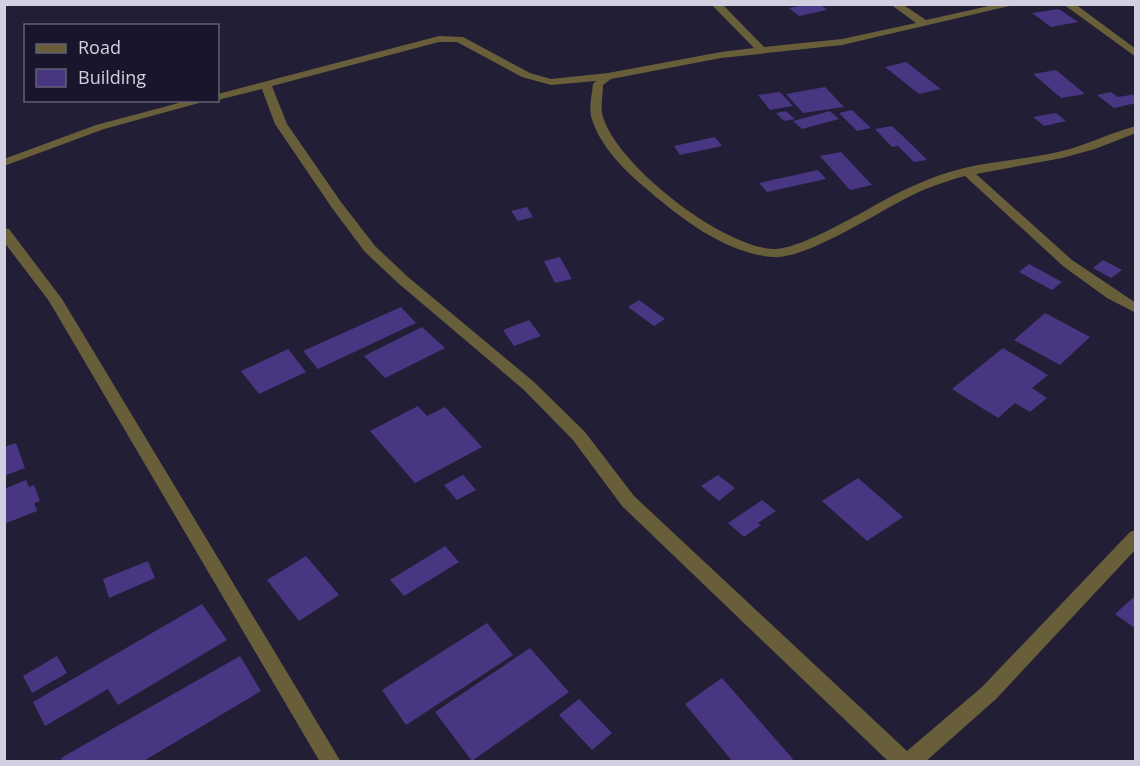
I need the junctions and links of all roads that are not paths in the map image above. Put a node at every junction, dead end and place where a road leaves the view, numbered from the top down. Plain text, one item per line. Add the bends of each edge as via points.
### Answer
1 (716, 4) edge
2 (895, 4) edge
3 (1013, 4) edge
4 (1068, 4) edge
5 (925, 24) junction
6 (762, 51) junction
7 (1136, 54) edge
8 (608, 76) junction
9 (266, 85) junction
10 (219, 97) edge
11 (197, 102) edge
12 (1136, 129) edge
13 (4, 163) edge
14 (966, 171) junction
15 (4, 232) edge
16 (1136, 309) edge
17 (1136, 537) edge
18 (331, 762) edge
19 (904, 762) edge
20 (909, 762) edge

1 - 6 street
2 - 5 street
3 - 5 street
4 - 7 street
5 - 6 street via 842,42
6 - 8 street
8 - 9 street via 551,82 526,75 459,39 440,39
8 - 14 street via 598,84 597,116 610,145 634,173 684,213 749,250 775,254 807,244 928,184
9 - 10 street
9 - 19 street via 281,124 370,249 529,386 579,436 628,501
11 - 13 street via 100,127
12 - 14 street via 1076,151
14 - 16 street via 1059,258
15 - 18 street via 55,299
17 - 20 street via 989,693

